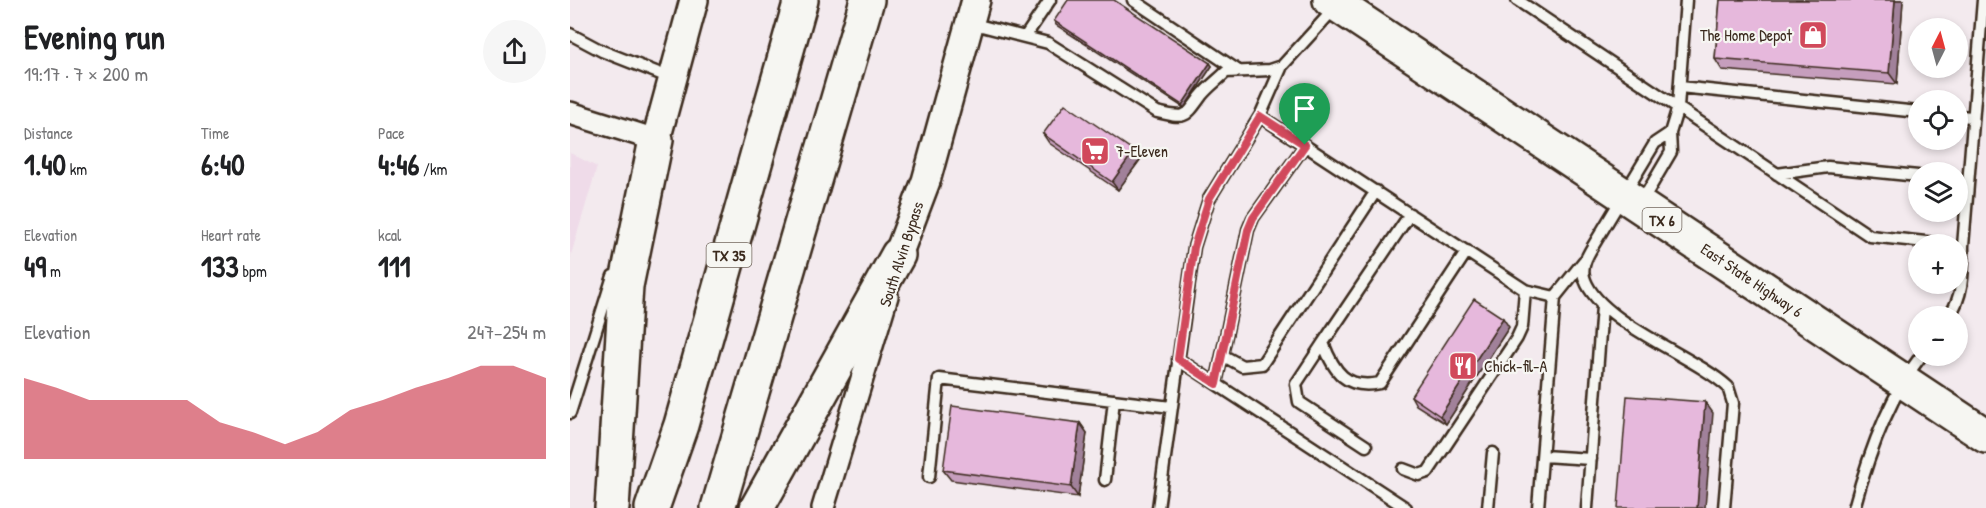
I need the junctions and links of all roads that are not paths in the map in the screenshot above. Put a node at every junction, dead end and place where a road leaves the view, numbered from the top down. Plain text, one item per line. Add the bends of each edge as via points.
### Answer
1 (694, 0) edge
2 (801, 0) edge
3 (867, 0) edge
4 (1050, 0) edge
5 (1133, 0) edge
6 (1517, 0) edge
7 (1686, 0) edge
8 (1983, 0) edge
9 (1333, 1) edge
10 (973, 11) edge
11 (570, 34) edge
12 (1025, 37) junction
13 (1282, 66) junction
14 (1237, 70) junction
15 (671, 78) junction
16 (1680, 87) junction
17 (1678, 107) junction
18 (1908, 110) edge
19 (570, 113) edge
20 (1260, 116) junction
21 (1968, 117) edge
22 (1973, 117) junction
23 (1670, 133) junction
24 (1305, 145) junction
25 (652, 154) junction
26 (1966, 162) edge
27 (1778, 174) junction
28 (1908, 175) edge
29 (1376, 191) junction
30 (1632, 200) junction
31 (1410, 214) junction
32 (1908, 240) edge
33 (1467, 251) junction
34 (898, 255) junction
35 (1585, 260) junction
36 (1525, 290) junction
37 (1555, 297) junction
38 (1602, 306) junction
39 (1323, 343) junction
40 (1222, 355) junction
41 (1178, 359) junction
42 (1911, 368) edge
43 (1216, 384) junction
44 (1114, 400) junction
45 (1171, 407) junction
46 (570, 413) edge
47 (1986, 436) edge
48 (1366, 446) dead end
49 (1493, 453) dead end
50 (1543, 456) junction
51 (1591, 459) junction
52 (1403, 470) dead end
53 (929, 477) dead end
54 (1105, 480) dead end
55 (612, 508) edge
56 (652, 508) edge
57 (718, 508) edge
58 (757, 508) edge
59 (823, 508) edge
60 (1158, 508) edge
61 (1406, 508) edge
62 (1488, 508) edge
63 (1538, 508) edge
64 (1587, 508) edge
65 (1724, 508) edge
66 (1854, 508) edge

1 - 15 street
2 - 56 main road, TX 35 via 681,425
3 - 57 main road
4 - 12 lane
5 - 14 lane
6 - 17 lane
7 - 16 lane
8 - 22 lane
9 - 13 lane
9 - 30 main road, East State Highway 6 / TX 6
10 - 12 lane
10 - 34 street, South Alvin Bypass via 926,181
11 - 15 lane
12 - 14 lane via 1048,43 1157,112 1176,117 1195,108 1201,96 1226,72
13 - 14 lane
13 - 20 lane
15 - 25 street
16 - 17 lane
16 - 18 lane
17 - 23 lane
17 - 27 lane
19 - 25 street
20 - 24 lane
20 - 41 lane via 1209,199 1194,247
21 - 22 lane
22 - 26 lane
23 - 30 lane via 1655,142
23 - 30 lane via 1671,152
24 - 29 lane
24 - 40 lane via 1253,218
25 - 46 lane
25 - 55 main road via 626,286
27 - 28 lane via 1828,167
27 - 32 lane via 1870,236
29 - 31 lane
29 - 40 lane via 1262,364 1242,366
30 - 35 lane
30 - 42 main road, East State Highway 6 / TX 6
31 - 33 lane
31 - 39 lane
33 - 36 lane
33 - 39 lane via 1380,383 1362,386 1347,379 1336,371
34 - 58 main road
34 - 59 street, South Alvin Bypass
35 - 37 lane
35 - 38 lane via 1585,280
36 - 37 lane
36 - 52 lane via 1522,327 1517,338 1428,472 1419,475
37 - 50 lane
38 - 51 lane
38 - 65 lane via 1728,387 1733,403
39 - 48 lane via 1296,384 1299,402
40 - 43 lane
41 - 43 lane
41 - 45 lane
42 - 47 main road, East State Highway 6 / TX 6
42 - 66 lane via 1861,481
43 - 61 lane
44 - 45 lane
44 - 53 lane via 939,379
44 - 54 lane
45 - 60 lane
49 - 62 lane
50 - 51 lane
50 - 63 lane
51 - 64 lane

